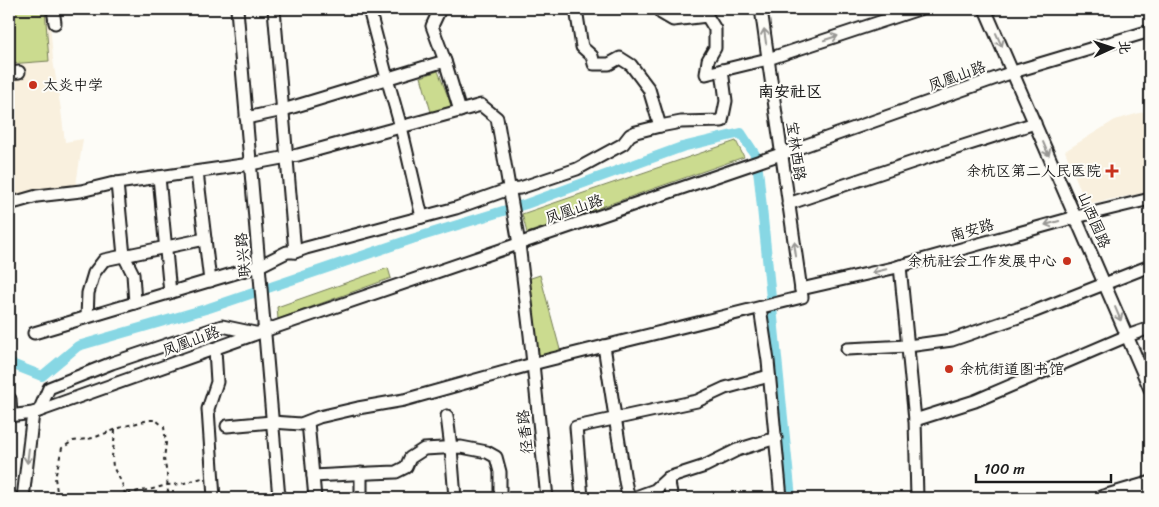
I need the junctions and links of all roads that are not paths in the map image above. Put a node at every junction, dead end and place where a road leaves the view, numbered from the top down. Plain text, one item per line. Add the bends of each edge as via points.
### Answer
1 (53, 9) edge
2 (236, 9) edge
3 (274, 9) edge
4 (369, 9) edge
5 (440, 9) edge
6 (576, 9) edge
7 (660, 9) edge
8 (761, 9) edge
9 (919, 9) edge
10 (985, 9) edge
11 (706, 12) edge
12 (55, 23) dead end
13 (1150, 31) edge
14 (768, 59) junction
15 (445, 61) junction
16 (722, 70) junction
17 (1013, 72) junction
18 (387, 78) junction
19 (283, 110) junction
20 (460, 111) junction
21 (246, 118) junction
22 (1035, 123) junction
23 (660, 126) junction
24 (401, 127) junction
25 (781, 154) junction
26 (287, 157) junction
27 (250, 164) junction
28 (197, 172) junction
29 (159, 177) junction
30 (117, 184) junction
31 (510, 193) junction
32 (1150, 199) edge
33 (9, 204) edge
34 (788, 204) junction
35 (422, 217) junction
36 (1076, 217) junction
37 (204, 240) junction
38 (519, 244) junction
39 (166, 247) junction
40 (295, 252) junction
41 (124, 256) junction
42 (900, 266) junction
43 (1150, 266) edge
44 (259, 268) junction
45 (210, 281) junction
46 (1105, 284) junction
47 (170, 293) junction
48 (801, 293) junction
49 (135, 303) junction
50 (762, 307) junction
51 (87, 317) junction
52 (1150, 328) edge
53 (260, 332) junction
54 (34, 333) dead end
55 (1128, 336) junction
56 (604, 346) junction
57 (908, 346) junction
58 (215, 349) junction
59 (847, 349) dead end
60 (533, 364) junction
61 (769, 376) junction
62 (1150, 389) edge
63 (9, 398) edge
64 (215, 410) dead end
65 (36, 412) junction
66 (10, 416) edge
67 (448, 416) dead end
68 (615, 419) junction
69 (915, 420) junction
70 (272, 422) junction
71 (308, 422) junction
72 (227, 426) dead end
73 (776, 438) junction
74 (451, 448) junction
75 (361, 473) junction
76 (313, 476) junction
77 (668, 478) junction
78 (1150, 484) edge
79 (1150, 494) edge
80 (22, 498) edge
81 (214, 498) edge
82 (220, 498) edge
83 (279, 498) edge
84 (315, 498) edge
85 (361, 498) edge
86 (455, 498) edge
87 (500, 498) edge
88 (547, 498) edge
89 (582, 498) edge
90 (632, 498) edge
91 (672, 498) edge
92 (781, 498) edge
93 (917, 498) edge
94 (1102, 498) edge
95 (1134, 498) edge

1 - 12 street
2 - 21 street, 联兴路
3 - 19 street
4 - 18 street
5 - 15 street via 432,26
6 - 23 street via 582,47 592,56 594,64 609,64 620,58 631,65 649,89
7 - 11 street via 673,20
14 -> 8 street, 宝林西路
14 -> 9 street
10 -> 17 street, 山西园路
11 - 16 street via 715,29 715,48 708,60 706,74
13 - 17 street, 凤凰山路
14 - 16 street
14 - 25 street, 宝林西路
15 - 18 street
15 - 20 street
16 - 23 street via 726,102 722,121
17 - 22 street, 山西园路
17 - 25 street, 凤凰山路
18 - 19 street
18 - 24 street
19 - 21 street
19 - 26 street
20 - 24 street
20 - 31 street, 径香路 via 481,106 497,118
21 - 27 street, 联兴路
22 - 34 street
22 -> 36 street, 山西园路
23 - 31 street via 630,134 623,144 577,169
24 - 26 street
24 - 35 street
25 - 34 street, 宝林西路
25 - 38 street, 凤凰山路
26 - 27 street
26 - 40 street
27 - 28 street
27 - 44 street, 联兴路
28 - 29 street
28 - 37 street
29 - 30 street
29 - 39 street
30 - 33 street via 37,196
30 - 41 street
31 - 35 street
31 - 38 street, 径香路
32 - 36 street, 南安路
48 -> 34 street, 宝林西路
35 - 40 street
36 -> 42 street, 南安路
36 - 46 street, 山西园路
37 - 39 street
37 - 45 street
38 - 53 street, 凤凰山路
38 - 60 street, 径香路
39 - 41 street
39 - 47 street
40 - 44 street via 287,252
41 - 49 street via 133,274
41 - 51 street via 104,260 94,274 88,293
42 -> 48 street, 南安路
42 - 57 street
43 - 46 street
44 - 45 street
44 - 53 street, 联兴路
45 - 47 street
46 -> 55 street, 山西园路
46 - 57 street via 952,340
47 - 49 street
48 - 50 street, 南安路
49 - 51 street
50 - 56 street, 南安路
50 - 61 street
51 - 54 street
52 - 55 street
53 - 58 street, 凤凰山路
53 - 65 street via 222,326 112,363 49,388
53 - 70 street, 联兴路
55 - 62 street, 山西园路
55 - 69 street via 975,401
56 - 60 street, 南安路
56 - 68 street
57 - 59 street
57 - 69 street
58 - 65 street, 凤凰山路
58 - 81 street via 217,382 208,408
60 - 71 street, 南安路 via 404,400
60 - 88 street, 径香路
61 - 68 street via 725,388 696,401
61 - 73 street
63 - 66 street
64 - 82 street
65 - 66 street, 凤凰山路
65 -> 80 street
67 - 74 street
68 - 89 street via 576,427
68 - 90 street via 628,495
69 - 93 street
70 - 71 street, 南安路
70 - 72 street, 南安路
70 - 83 street, 联兴路
71 - 76 street
73 - 77 street
73 - 92 street
74 - 75 street via 424,449 410,458 406,468 396,472
74 - 86 street
74 - 87 street via 487,452 496,457 500,472
75 - 76 street
75 - 85 street
76 - 84 street
77 - 90 street via 655,490
77 - 91 street
78 - 94 main road
79 - 95 main road

